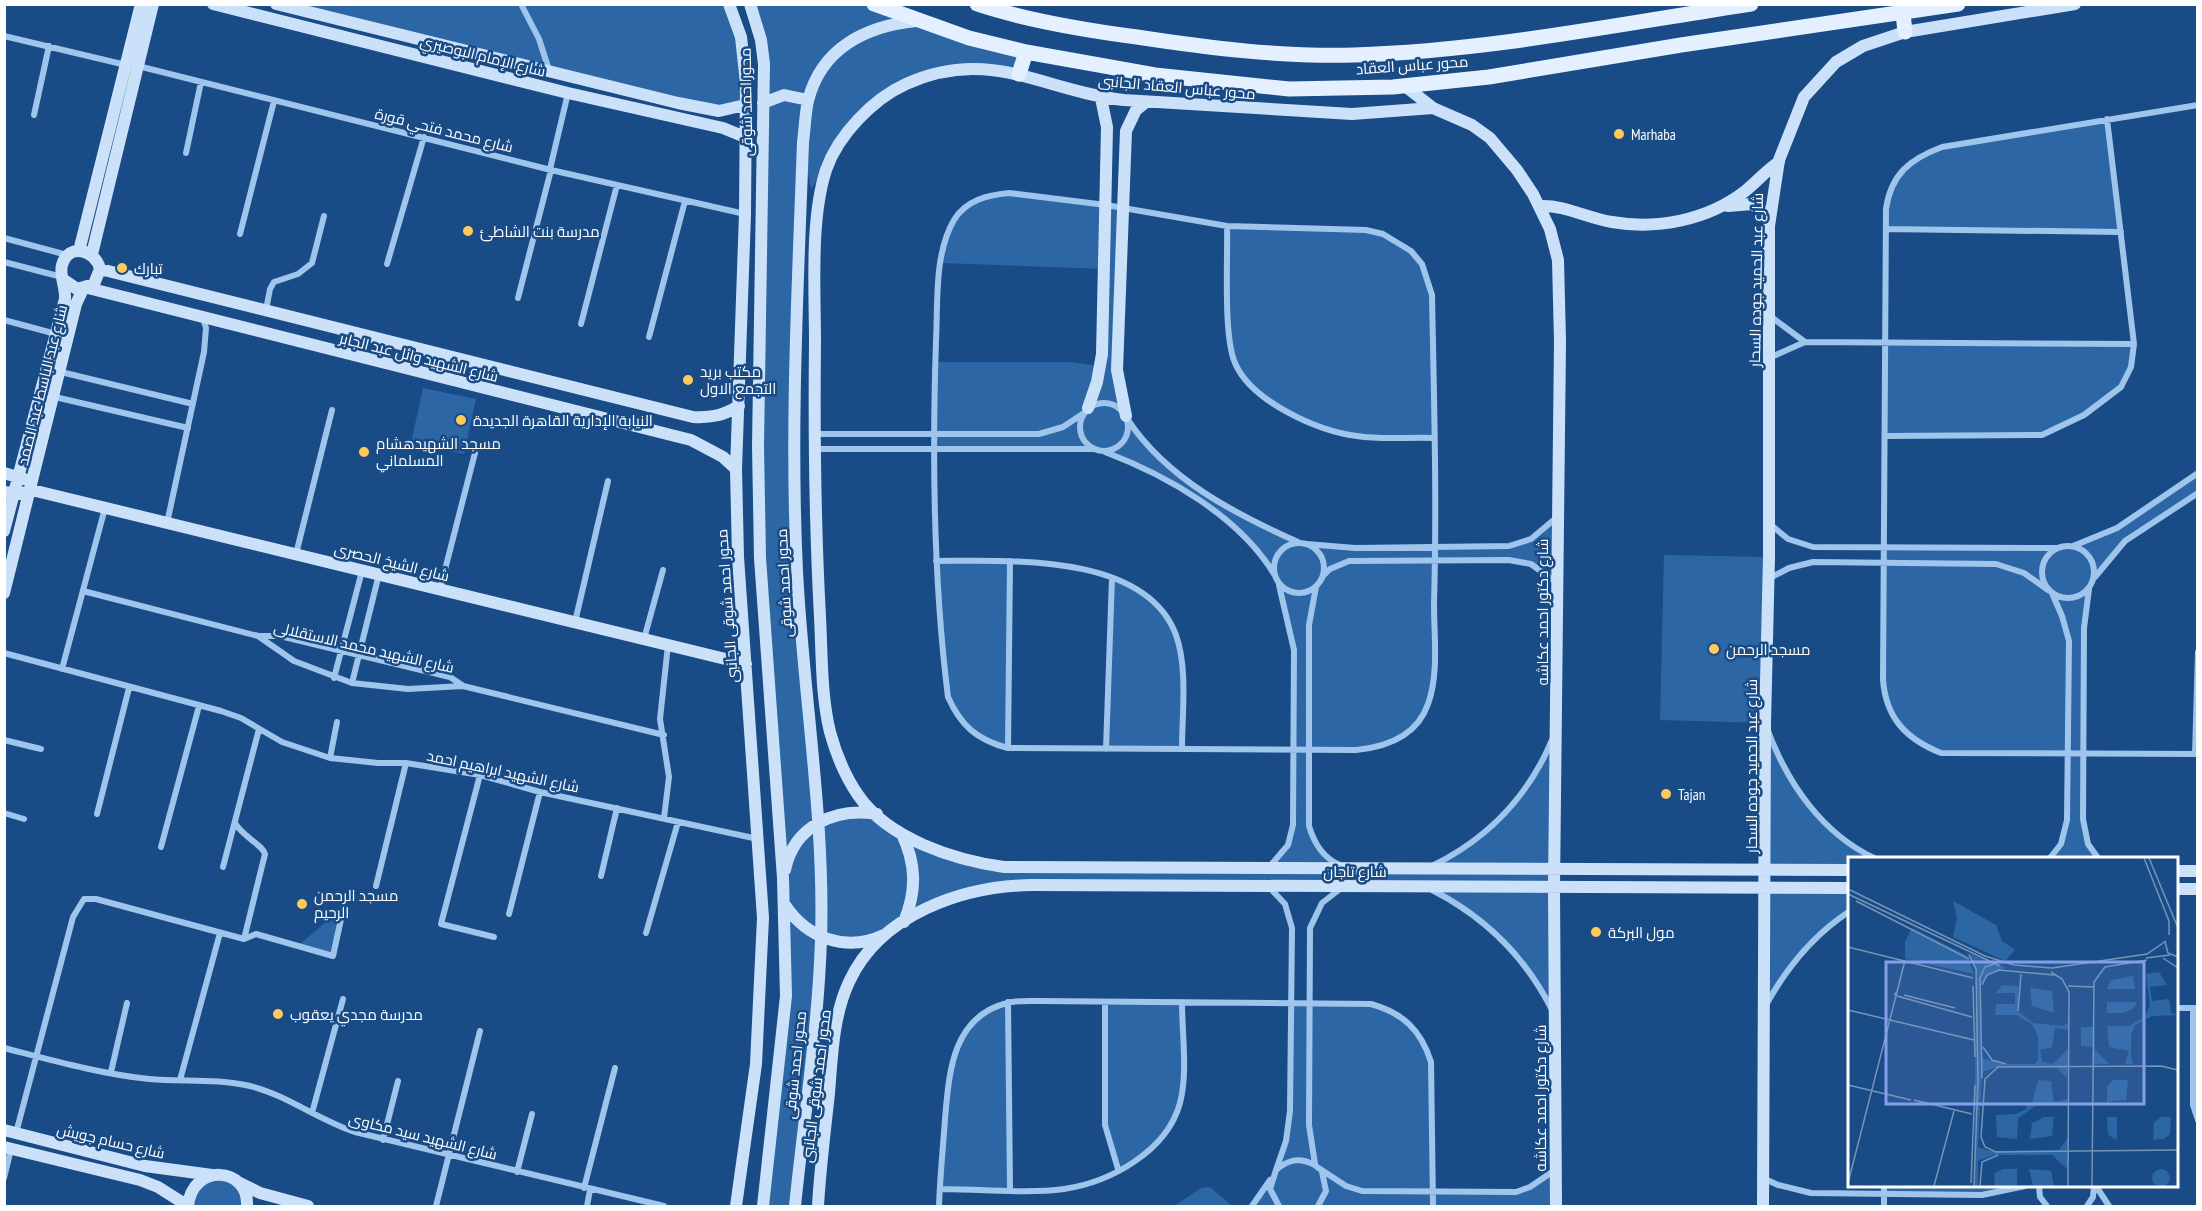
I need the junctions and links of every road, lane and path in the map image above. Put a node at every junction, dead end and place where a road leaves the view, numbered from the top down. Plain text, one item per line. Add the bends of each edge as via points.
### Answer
1 (141, 4) edge
2 (153, 4) edge
3 (213, 4) edge
4 (276, 4) edge
5 (521, 4) edge
6 (729, 4) edge
7 (750, 4) edge
8 (874, 4) edge
9 (977, 4) edge
10 (1751, 4) edge
11 (1958, 4) edge
12 (2075, 4) edge
13 (1903, 13) junction
14 (916, 21) junction
15 (1905, 32) junction
16 (4, 36) edge
17 (49, 46) junction
18 (1026, 52) junction
19 (132, 65) junction
20 (549, 72) junction
21 (1019, 74) junction
22 (201, 82) junction
23 (1405, 86) junction
24 (568, 93) junction
25 (1101, 98) junction
26 (808, 100) junction
27 (274, 101) junction
28 (1146, 102) junction
29 (764, 103) junction
30 (745, 105) junction
31 (2198, 105) edge
32 (1433, 108) junction
33 (34, 115) dead end
34 (2108, 119) junction
35 (424, 137) junction
36 (745, 137) junction
37 (186, 153) dead end
38 (1779, 162) junction
39 (551, 169) junction
40 (617, 185) junction
41 (685, 201) junction
42 (1106, 205) junction
43 (1540, 206) junction
44 (1721, 207) junction
45 (1123, 209) junction
46 (744, 214) junction
47 (324, 216) dead end
48 (1770, 216) junction
49 (1227, 226) junction
50 (1886, 229) junction
51 (2121, 232) junction
52 (240, 234) dead end
53 (4, 238) edge
54 (73, 253) junction
55 (92, 254) junction
56 (4, 262) edge
57 (387, 264) dead end
58 (100, 269) junction
59 (64, 279) junction
60 (85, 288) junction
61 (194, 292) junction
62 (518, 298) dead end
63 (266, 310) junction
64 (189, 314) junction
65 (797, 315) junction
66 (815, 315) junction
67 (1769, 315) junction
68 (202, 317) junction
69 (4, 320) edge
70 (581, 324) dead end
71 (56, 334) junction
72 (649, 337) dead end
73 (1805, 342) junction
74 (1886, 343) junction
75 (2134, 344) junction
76 (1769, 358) junction
77 (741, 360) junction
78 (760, 360) junction
79 (61, 372) junction
80 (55, 397) junction
81 (193, 404) junction
82 (639, 405) junction
83 (739, 406) junction
84 (332, 410) dead end
85 (1086, 411) junction
86 (1127, 418) junction
87 (634, 426) junction
88 (188, 428) junction
89 (814, 434) junction
90 (933, 434) junction
91 (1885, 436) junction
92 (1434, 438) junction
93 (814, 449) junction
94 (932, 449) junction
95 (1094, 449) junction
96 (1104, 452) junction
97 (475, 453) dead end
98 (736, 469) junction
99 (4, 473) edge
100 (2198, 473) edge
101 (18, 476) junction
102 (608, 481) dead end
103 (32, 490) junction
104 (9, 493) edge
105 (2198, 493) edge
106 (106, 508) junction
107 (1558, 516) junction
108 (1768, 522) junction
109 (167, 523) junction
110 (4, 531) edge
111 (1298, 542) junction
112 (1307, 544) junction
113 (2073, 546) junction
114 (1435, 547) junction
115 (1884, 548) junction
116 (2058, 548) junction
117 (296, 554) junction
118 (1436, 560) junction
119 (936, 561) junction
120 (1010, 561) junction
121 (1884, 562) junction
122 (362, 570) junction
123 (663, 570) dead end
124 (379, 574) junction
125 (1274, 574) junction
126 (1323, 576) junction
127 (1112, 578) junction
128 (1767, 580) junction
129 (2094, 580) junction
130 (1557, 584) junction
131 (1279, 585) junction
132 (1316, 587) junction
133 (440, 589) junction
134 (2089, 589) junction
135 (83, 591) junction
136 (2050, 592) junction
137 (4, 593) edge
138 (575, 622) junction
139 (258, 636) junction
140 (644, 639) junction
141 (668, 645) junction
142 (341, 651) junction
143 (2198, 652) edge
144 (4, 653) edge
145 (358, 655) junction
146 (746, 663) junction
147 (62, 669) junction
148 (334, 678) junction
149 (352, 683) junction
150 (463, 686) junction
151 (129, 687) junction
152 (199, 706) junction
153 (337, 722) dead end
154 (1766, 723) junction
155 (259, 729) junction
156 (1556, 731) junction
157 (664, 735) junction
158 (4, 740) edge
159 (1008, 748) junction
160 (41, 749) dead end
161 (1106, 749) junction
162 (1182, 749) junction
163 (1294, 749) junction
164 (1310, 749) junction
165 (2067, 754) junction
166 (2083, 754) junction
167 (2196, 754) edge
168 (330, 758) junction
169 (406, 763) junction
170 (480, 775) junction
171 (540, 792) junction
172 (617, 808) junction
173 (4, 813) edge
174 (97, 814) dead end
175 (878, 814) junction
176 (664, 818) junction
177 (24, 819) dead end
178 (678, 822) junction
179 (235, 823) junction
180 (817, 823) junction
181 (902, 833) junction
182 (759, 839) junction
183 (161, 847) dead end
184 (1872, 857) edge
185 (2051, 857) edge
186 (2097, 857) edge
187 (223, 867) dead end
188 (1032, 867) junction
189 (1267, 868) junction
190 (1346, 868) junction
191 (1399, 868) junction
192 (1427, 868) junction
193 (1554, 869) junction
194 (1765, 870) junction
195 (1848, 870) edge
196 (2178, 871) edge
197 (2198, 871) edge
198 (601, 876) dead end
199 (783, 878) junction
200 (1032, 885) junction
201 (376, 886) dead end
202 (1267, 886) junction
203 (1345, 886) junction
204 (1400, 886) junction
205 (1426, 887) junction
206 (1554, 887) junction
207 (1765, 888) junction
208 (1848, 888) edge
209 (2178, 889) edge
210 (2198, 889) edge
211 (784, 904) junction
212 (343, 910) dead end
213 (1848, 913) edge
214 (509, 914) dead end
215 (904, 922) junction
216 (891, 932) junction
217 (220, 933) junction
218 (646, 933) dead end
219 (494, 937) dead end
220 (821, 937) junction
221 (244, 939) junction
222 (877, 945) joint
223 (343, 999) dead end
224 (1008, 1002) junction
225 (1105, 1002) junction
226 (1182, 1002) junction
227 (127, 1003) dead end
228 (1291, 1004) junction
229 (1310, 1004) junction
230 (1764, 1008) junction
231 (2178, 1008) edge
232 (2195, 1008) edge
233 (1555, 1016) junction
234 (480, 1031) dead end
235 (4, 1048) edge
236 (37, 1056) junction
237 (615, 1068) dead end
238 (111, 1072) junction
239 (180, 1080) junction
240 (398, 1081) dead end
241 (312, 1113) junction
242 (532, 1114) dead end
243 (2198, 1120) edge
244 (10, 1132) edge
245 (383, 1140) junction
246 (8, 1147) edge
247 (448, 1156) junction
248 (1316, 1165) junction
249 (1118, 1169) junction
250 (1556, 1169) junction
251 (1276, 1170) junction
252 (517, 1172) junction
253 (212, 1175) junction
254 (4, 1178) edge
255 (1272, 1178) junction
256 (1763, 1178) junction
257 (237, 1181) junction
258 (1884, 1187) edge
259 (2016, 1187) edge
260 (2039, 1187) edge
261 (2095, 1187) edge
262 (2096, 1187) edge
263 (587, 1189) junction
264 (1010, 1189) junction
265 (940, 1190) junction
266 (1433, 1193) junction
267 (1884, 1194) junction
268 (188, 1206) edge
269 (247, 1206) edge
270 (308, 1206) edge
271 (436, 1206) edge
272 (587, 1206) edge
273 (664, 1206) edge
274 (736, 1206) edge
275 (763, 1206) edge
276 (795, 1206) edge
277 (818, 1206) edge
278 (939, 1206) edge
279 (1252, 1206) edge
280 (1279, 1206) edge
281 (1318, 1206) edge
282 (1433, 1206) edge
283 (1556, 1206) edge
284 (1763, 1206) edge
285 (1884, 1206) edge
286 (2047, 1206) edge
287 (2087, 1206) edge
288 (2109, 1206) edge

1 - 19 street
2 - 19 street
3 - 24 street, شارع الإمام البوصيري
4 - 20 street, شارع الإمام البوصيري
5 - 20 street via 539,39
6 - 30 street, محور احمد شوقى الجانبى via 741,37
7 - 29 street, محور احمد شوقى via 761,40
8 - 14 main road, محور عباس العقاد
9 - 10 main road, محور عباس العقاد via 1089,30 1219,49 1352,55 1480,44
11 - 13 main road, محور عباس العقاد
12 - 15 street
13 - 15 main road
13 - 23 main road, محور عباس العقاد via 1489,77
14 - 18 main road, محور عباس العقاد
14 - 26 street, محور احمد شوقى via 886,24 841,48 818,75
15 - 38 street, شارع عبد الحميد جوده السحار via 1863,46 1836,62 1813,84 1796,113
16 - 17 street, شارع محمد فتحي قورة
17 - 19 street, شارع محمد فتحي قورة
17 - 33 street
18 - 21 main road
18 - 23 main road, محور عباس العقاد via 1221,84 1289,89
19 - 22 street, شارع محمد فتحي قورة
19 - 54 street
19 - 55 street
20 - 30 street, شارع الإمام البوصيري via 719,111
21 - 25 street, محور عباس العقاد الجانبى
21 - 66 street, محور عباس العقاد الجانبى via 991,68 960,68 924,77 890,92 862,116 842,140 827,168 819,198
22 - 27 street, شارع محمد فتحي قورة
22 - 37 street
23 - 32 street, شارع دكتور احمد عكاشه
24 - 36 street, شارع الإمام البوصيري via 723,128
24 - 39 street
25 - 28 street, محور عباس العقاد الجانبى
25 - 42 street via 1107,127
26 - 29 street via 784,96
26 - 65 street, محور احمد شوقى
27 - 35 street, شارع محمد فتحي قورة
27 - 52 street
28 - 32 street, محور عباس العقاد الجانبى via 1352,114
28 - 45 street via 1136,110 1126,131
29 - 78 street, محور احمد شوقى
30 - 36 street, محور احمد شوقى الجانبى
31 - 34 street
32 - 43 street, شارع دكتور احمد عكاشه via 1472,125 1490,138
34 - 50 street via 1972,141 1917,157 1905,166 1888,194
34 - 51 street
35 - 39 street, شارع محمد فتحي قورة
35 - 57 street
36 - 46 street, محور احمد شوقى الجانبى
38 - 44 street
38 - 48 street, شارع عبد الحميد جوده السحار
39 - 40 street, شارع محمد فتحي قورة
39 - 62 street
40 - 41 street, شارع محمد فتحي قورة
40 - 70 street
41 - 46 street, شارع محمد فتحي قورة
41 - 72 street
42 - 45 street
42 - 85 street via 1102,354 1098,382
42 - 90 street via 1009,193 989,195 970,203 955,217 946,236 939,274
43 - 44 street via 1634,224 1673,222
43 - 107 street, شارع دكتور احمد عكاشه via 1558,260 1561,295
44 - 48 street via 1746,203
45 - 49 street
45 - 86 street via 1117,370
46 - 77 street, محور احمد شوقى الجانبى
47 - 63 street via 312,264 298,274 274,282
48 - 67 street, شارع عبد الحميد جوده السحار
49 - 92 street via 1230,342 1245,380 1291,413 1334,431 1357,436
49 - 92 street via 1366,230 1390,237 1411,251 1422,264 1432,295
50 - 51 street
50 - 74 street
51 - 75 street
53 - 54 street
54 - 55 street
54 - 59 street via 61,267
55 - 58 street
56 - 59 street
58 - 60 street via 97,280
58 - 61 street, شارع الشهيد وائل عبد الجابر
59 - 60 street via 72,287
59 - 71 street, شارع عبد الباسط عبد الصمد via 65,299
60 - 64 street, شارع الشهيد وائل عبد الجابر
60 - 79 street, شارع عبد الباسط عبد الصمد via 76,304
61 - 63 street, شارع الشهيد وائل عبد الجابر
61 - 64 street
63 - 82 street, شارع الشهيد وائل عبد الجابر
64 - 68 street, شارع الشهيد وائل عبد الجابر
65 - 66 street
65 - 180 street, محور احمد شوقى via 797,565
66 - 89 street
67 - 73 street
67 - 76 street, شارع عبد الحميد جوده السحار
68 - 81 street via 206,340
68 - 87 street, شارع الشهيد وائل عبد الجابر
69 - 71 street
71 - 101 street, شارع عبد الباسط عبد الصمد
73 - 74 street
73 - 76 street
74 - 75 street
74 - 91 street
75 - 91 street via 2132,367 2121,387 2084,415 2042,435
76 - 108 street, شارع عبد الحميد جوده السحار
77 - 78 street
77 - 83 street, محور احمد شوقى الجانبى
78 - 199 street, محور احمد شوقى via 760,558
79 - 80 street, شارع عبد الباسط عبد الصمد
79 - 81 street
80 - 88 street
80 - 103 street, شارع عبد الباسط عبد الصمد
81 - 88 street
82 - 83 street, شارع الشهيد وائل عبد الجابر via 710,418
82 - 87 street
83 - 98 street, محور احمد شوقى الجانبى
84 - 117 street
85 - 86 street via 1104,402 1121,409
85 - 90 street via 1063,427 1039,434
85 - 95 street via 1079,429 1086,444
86 - 96 street via 1129,429 1121,445
86 - 111 street via 1147,447 1170,469 1253,521
87 - 98 street, شارع الشهيد وائل عبد الجابر via 698,443
88 - 109 street
89 - 90 street
89 - 93 street
90 - 94 street
91 - 115 street
92 - 114 street
93 - 94 street
93 - 175 street via 816,546 829,722 847,777 860,798
94 - 95 street
94 - 119 street
95 - 96 street
96 - 125 street via 1164,479 1230,522
97 - 133 street
98 - 146 street, محور احمد شوقى الجانبى
99 - 101 street
100 - 113 street via 2117,528
101 - 103 street
101 - 104 street, شارع عبد الباسط عبد الصمد
102 - 138 street
103 - 104 street, شارع الشيخ الحصرى
103 - 106 street, شارع الشيخ الحصرى
103 - 137 street, شارع عبد الباسط عبد الصمد
104 - 110 street, شارع عبد الباسط عبد الصمد
105 - 129 street via 2125,541
106 - 109 street, شارع الشيخ الحصرى
106 - 135 street
107 - 114 street via 1542,533 1521,544
107 - 130 street, شارع دكتور احمد عكاشه
108 - 115 street via 1788,539 1813,547
108 - 128 street, شارع عبد الحميد جوده السحار
109 - 117 street, شارع الشيخ الحصرى
111 - 112 street
111 - 125 street via 1278,553
112 - 114 street
112 - 126 street via 1322,557
113 - 116 street
113 - 129 street via 2091,559
114 - 118 street
115 - 116 street
115 - 121 street
116 - 136 street via 2042,567
117 - 122 street, شارع الشيخ الحصرى
118 - 126 street via 1348,561
118 - 130 street via 1520,561 1541,569
118 - 164 street via 1432,682 1428,705 1417,724 1400,739 1379,748
119 - 120 street
119 - 159 street via 948,697 956,716 970,732 988,743
120 - 127 street via 1079,567
120 - 159 street
121 - 128 street via 1813,562 1789,568
121 - 136 street via 1996,564 2024,573
121 - 165 street via 1885,697 1899,727 1911,738 1941,753
122 - 124 street, شارع الشيخ الحصرى
122 - 142 street
123 - 140 street
124 - 133 street, شارع الشيخ الحصرى
124 - 145 street
125 - 131 street
126 - 132 street
127 - 161 street
127 - 162 street via 1150,601 1175,634 1181,656
128 - 154 street, شارع عبد الحميد جوده السحار
129 - 134 street
130 - 156 street, شارع دكتور احمد عكاشه
131 - 132 street via 1293,593
131 - 163 street via 1294,650
132 - 164 street via 1310,625
133 - 138 street, شارع الشيخ الحصرى
134 - 136 street via 2071,599
134 - 166 street via 2084,627
135 - 139 street, شارع الشهيد محمد الاستقلالى
135 - 147 street
136 - 165 street via 2068,641
138 - 140 street, شارع الشيخ الحصرى
139 - 142 street, شارع الشهيد محمد الاستقلالى via 280,636
139 - 148 street, شارع الشهيد محمد الاستقلالى via 294,661
140 - 141 street, شارع الشيخ الحصرى
141 - 146 street, شارع الشيخ الحصرى
141 - 157 street via 660,719
142 - 145 street, شارع الشهيد محمد الاستقلالى
142 - 148 street
143 - 167 street
144 - 147 street, شارع الشهيد ابراهيم احمد
145 - 149 street
145 - 150 street, شارع الشهيد محمد الاستقلالى via 450,677
146 - 182 street, محور احمد شوقى الجانبى
147 - 151 street, شارع الشهيد ابراهيم احمد
148 - 149 street, شارع الشهيد محمد الاستقلالى
149 - 150 street, شارع الشهيد محمد الاستقلالى via 408,689
150 - 157 street, شارع الشهيد محمد الاستقلالى
151 - 152 street, شارع الشهيد ابراهيم احمد
151 - 174 street
152 - 155 street, شارع الشهيد ابراهيم احمد via 241,718
152 - 183 street
153 - 168 street
154 - 184 street via 1793,785 1814,812
154 - 194 street, شارع عبد الحميد جوده السحار
155 - 168 street, شارع الشهيد ابراهيم احمد via 282,742
155 - 179 street
156 - 192 street via 1532,781 1514,804 1475,841
156 - 193 street, شارع دكتور احمد عكاشه
157 - 176 street via 669,777
158 - 160 street
159 - 161 street
161 - 162 street
162 - 163 street
163 - 164 street
163 - 189 street via 1291,835 1282,854
164 - 190 street via 1312,837 1326,856
165 - 166 street
165 - 185 street via 2065,832
166 - 167 street
166 - 186 street via 2084,832
168 - 169 street, شارع الشهيد ابراهيم احمد
169 - 170 street, شارع الشهيد ابراهيم احمد
169 - 201 street
170 - 171 street, شارع الشهيد ابراهيم احمد
170 - 219 street via 441,924
171 - 172 street, شارع الشهيد ابراهيم احمد
171 - 214 street
172 - 176 street, شارع الشهيد ابراهيم احمد
172 - 198 street
173 - 177 street
175 - 180 street via 846,812
175 - 181 street, شارع تاجان
176 - 178 street, شارع الشهيد ابراهيم احمد
178 - 182 street, شارع الشهيد ابراهيم احمد
178 - 218 street
179 - 187 street
179 - 221 street via 266,854
180 - 199 street via 794,846
180 - 220 street, محور احمد شوقى
181 - 188 street, شارع تاجان via 950,856 1004,867
181 - 215 street via 914,868 914,886
182 - 274 street, محور احمد شوقى الجانبى via 763,918 756,1064
188 - 189 street, شارع تاجان
188 - 200 street
189 - 190 street, شارع تاجان
190 - 191 street, شارع تاجان
191 - 192 street, شارع تاجان
191 - 204 street
192 - 193 street, شارع تاجان
193 - 194 street, شارع تاجان
193 - 206 street, شارع دكتور احمد عكاشه
194 - 195 street, شارع تاجان
194 - 207 street, شارع عبد الحميد جوده السحار
196 - 197 street
199 - 211 street, محور احمد شوقى
200 - 202 street, شارع تاجان
200 - 215 street, شارع تاجان via 1004,885 969,892 927,908
202 - 203 street, شارع تاجان
202 - 228 street via 1285,904 1290,916
203 - 204 street, شارع تاجان
203 - 229 street via 1322,903 1310,928
204 - 205 street, شارع تاجان
205 - 206 street, شارع تاجان
205 - 233 street via 1471,913 1503,939 1541,988
206 - 207 street, شارع تاجان
206 - 233 street, شارع دكتور احمد عكاشه
207 - 208 street, شارع تاجان
207 - 230 street, شارع عبد الحميد جوده السحار
209 - 210 street
211 - 220 street via 800,924
211 - 275 street, محور احمد شوقى via 786,996
212 - 221 street via 333,956 256,934
213 - 230 street via 1796,958
215 - 216 street, شارع تاجان
216 - 220 street via 857,943
216 - 222 street, شارع تاجان
217 - 221 street
217 - 236 street via 84,899 73,917
217 - 239 street
220 - 276 street, محور احمد شوقى
222 - 277 street, محور احمد شوقى الجانبى via 856,970 842,1001 830,1076
223 - 241 street
224 - 225 street
224 - 264 street
224 - 265 street via 978,1018 957,1045 949,1078
225 - 226 street
225 - 249 street via 1105,1125
226 - 228 street
226 - 249 street via 1183,1085 1175,1119 1154,1147
227 - 238 street
228 - 229 street
228 - 251 street via 1289,1126
229 - 248 street via 1309,1125
229 - 266 street via 1371,1004 1396,1013 1417,1030 1431,1062
230 - 256 street, شارع عبد الحميد جوده السحار
231 - 232 street
232 - 243 street via 2193,1105
233 - 250 street, شارع دكتور احمد عكاشه
234 - 247 street
235 - 236 street, شارع الشهيد سيد مكاوى
236 - 238 street, شارع الشهيد سيد مكاوى
236 - 244 street
237 - 263 street
238 - 239 street, شارع الشهيد سيد مكاوى
239 - 241 street, شارع الشهيد سيد مكاوى via 250,1086
240 - 245 street
241 - 245 street, شارع الشهيد سيد مكاوى via 335,1125
242 - 252 street
244 - 253 street, شارع حسام جويش via 145,1166
245 - 247 street, شارع الشهيد سيد مكاوى
246 - 254 street
246 - 268 street, شارع حسام جويش via 140,1180
247 - 252 street, شارع الشهيد سيد مكاوى
247 - 271 street
248 - 251 street via 1294,1159
248 - 266 street via 1346,1186 1362,1191
248 - 281 street via 1326,1182
249 - 264 street via 1062,1189
250 - 266 street via 1537,1184 1515,1192
250 - 283 street, شارع دكتور احمد عكاشه
251 - 255 street
252 - 263 street, شارع الشهيد سيد مكاوى
253 - 257 street, شارع حسام جويش
253 - 268 street via 194,1186
255 - 279 street
255 - 280 street via 1270,1188
256 - 267 street via 1811,1192
256 - 284 street, شارع عبد الحميد جوده السحار
257 - 269 street via 244,1190
257 - 270 street via 268,1196
258 - 267 street
259 - 267 street via 1982,1195
260 - 286 street via 2040,1197
261 - 287 street
262 - 288 street
263 - 272 street
263 - 273 street, شارع الشهيد سيد مكاوى
264 - 265 street
265 - 278 street
266 - 282 street
267 - 285 street

